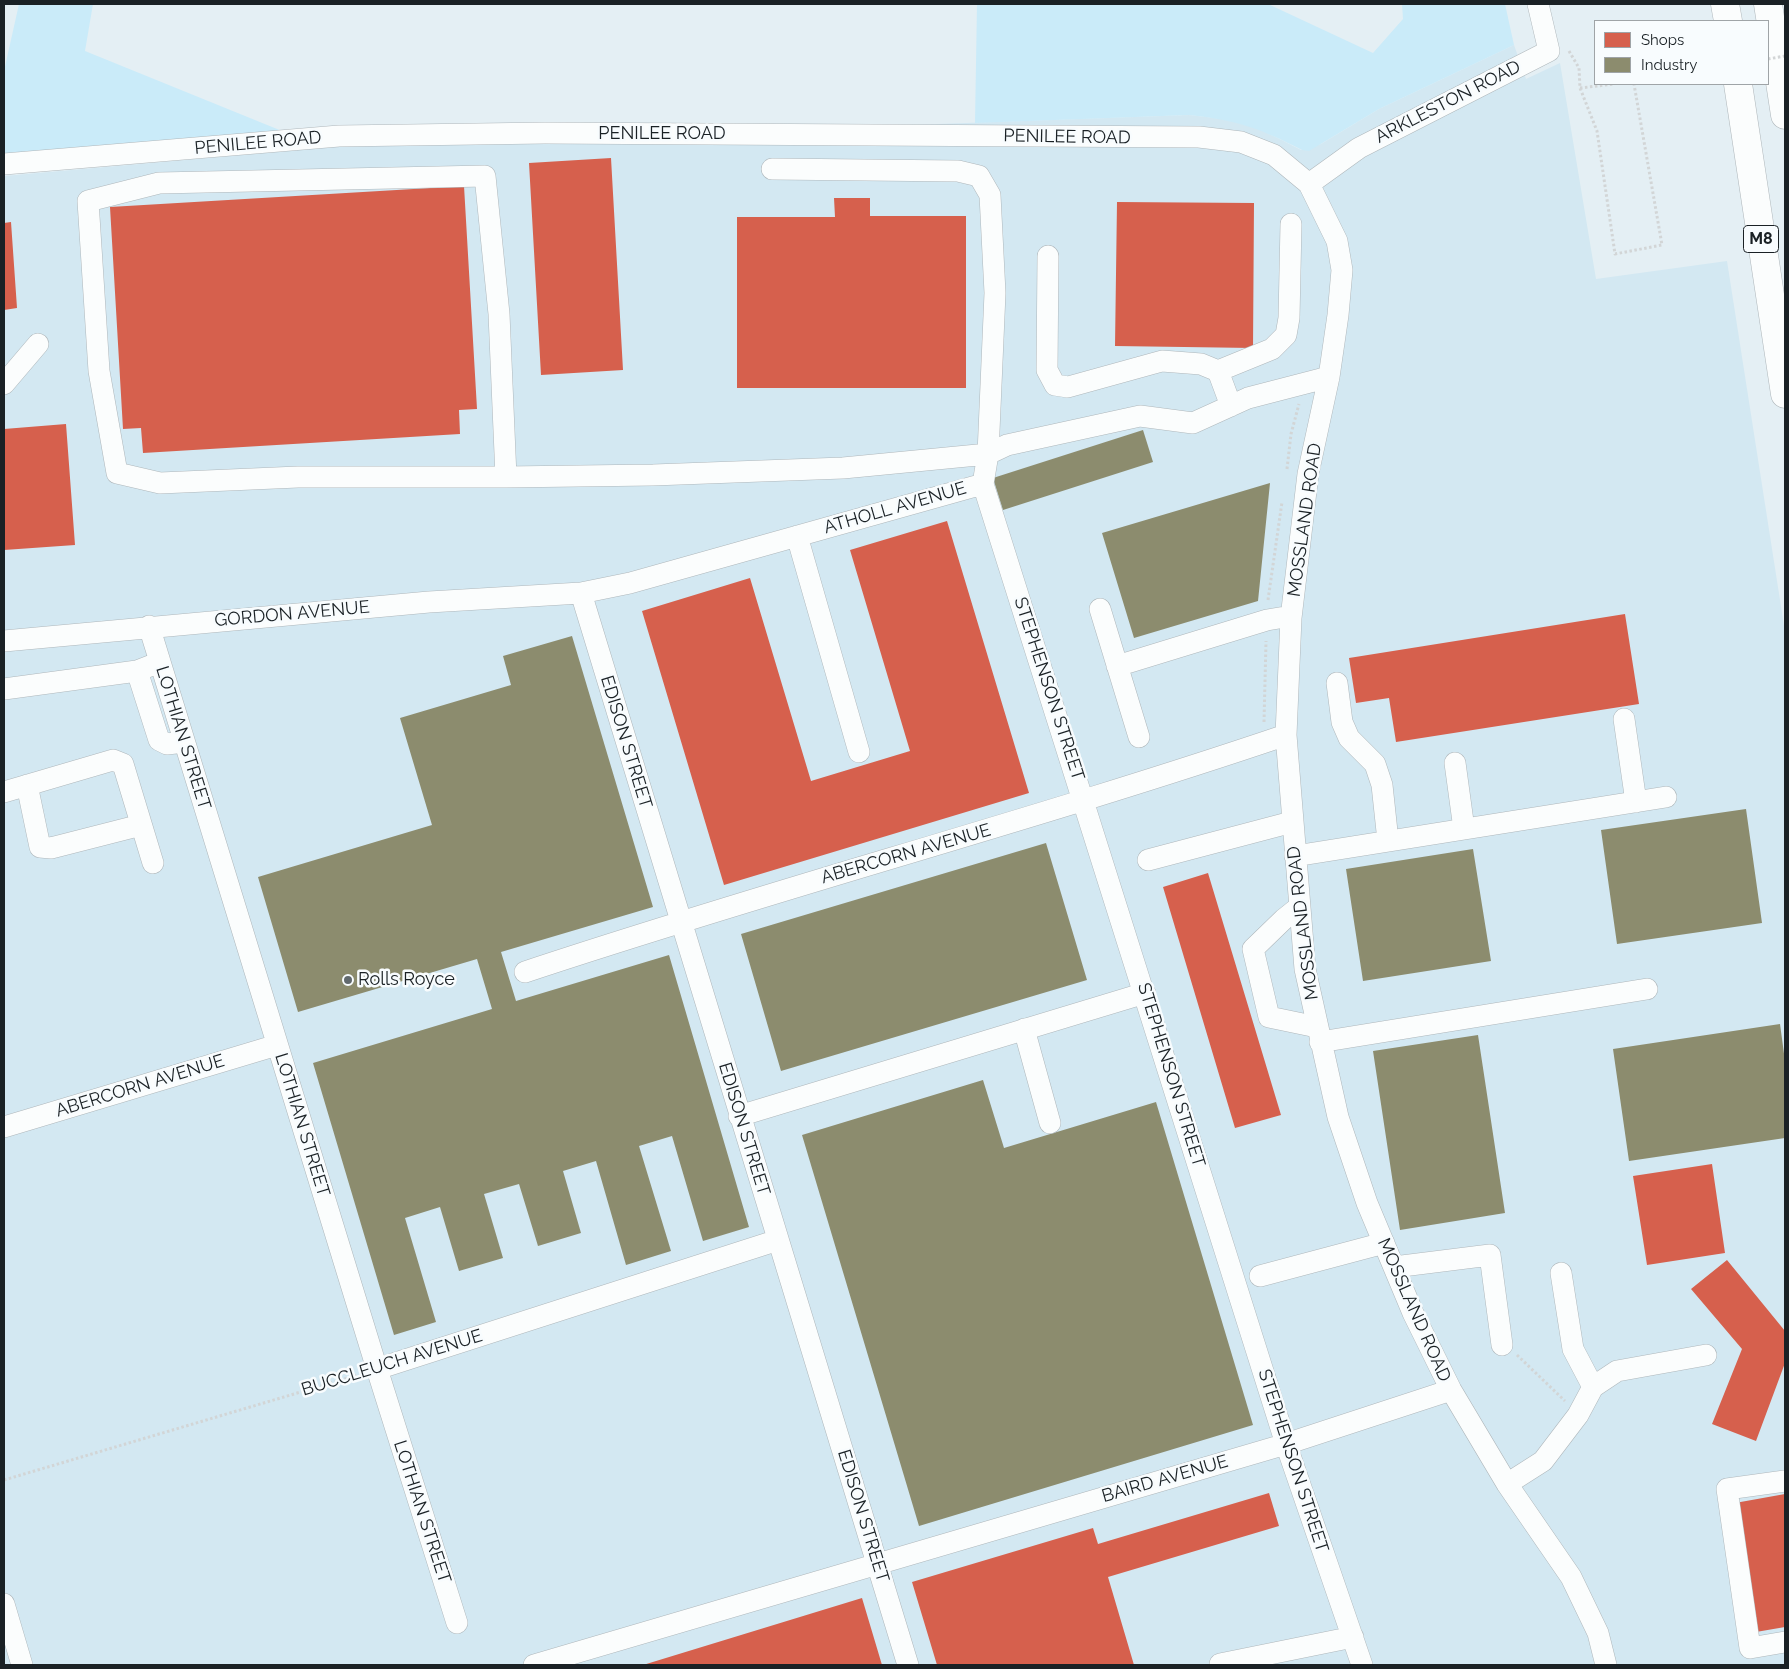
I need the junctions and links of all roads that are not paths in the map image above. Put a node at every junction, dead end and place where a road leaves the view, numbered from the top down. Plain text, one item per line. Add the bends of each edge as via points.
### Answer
1 (1538, 4) edge
2 (1725, 4) edge
3 (1768, 4) edge
4 (1728, 20) edge
5 (1738, 85) edge
6 (1785, 115) edge
7 (4, 164) edge
8 (772, 169) dead end
9 (1309, 184) junction
10 (1291, 224) dead end
11 (1048, 256) dead end
12 (38, 344) dead end
13 (1218, 371) junction
14 (1329, 377) junction
15 (4, 384) edge
16 (1785, 394) edge
17 (1231, 406) junction
18 (988, 454) junction
19 (506, 477) junction
20 (983, 484) junction
21 (797, 536) junction
22 (581, 593) junction
23 (1100, 609) dead end
24 (1291, 616) junction
25 (149, 626) junction
26 (4, 641) edge
27 (160, 662) junction
28 (1118, 666) junction
29 (137, 671) junction
30 (1337, 683) dead end
31 (4, 689) edge
32 (1624, 719) dead end
33 (1286, 734) junction
34 (1139, 738) dead end
35 (184, 742) junction
36 (859, 752) dead end
37 (1455, 763) dead end
38 (27, 785) junction
39 (4, 792) edge
40 (1666, 797) dead end
41 (1085, 801) junction
42 (1636, 802) junction
43 (1292, 822) junction
44 (141, 825) junction
45 (1464, 829) junction
46 (1388, 841) junction
47 (1295, 856) junction
48 (1148, 860) dead end
49 (153, 863) dead end
50 (1299, 907) junction
51 (679, 920) junction
52 (525, 972) dead end
53 (1647, 989) dead end
54 (1145, 993) junction
55 (1024, 1029) junction
56 (1319, 1035) junction
57 (277, 1045) junction
58 (739, 1116) junction
59 (1050, 1122) dead end
60 (4, 1127) edge
61 (778, 1240) junction
62 (1384, 1243) junction
63 (1394, 1266) junction
64 (1561, 1274) dead end
65 (1260, 1276) dead end
66 (1502, 1345) road end
67 (1706, 1355) dead end
68 (377, 1369) junction
69 (1592, 1387) junction
70 (1451, 1390) junction
71 (1286, 1444) junction
72 (1785, 1481) edge
73 (1507, 1484) junction
74 (877, 1564) junction
75 (4, 1604) edge
76 (457, 1623) dead end
77 (1352, 1637) junction
78 (1785, 1647) edge
79 (1220, 1664) dead end
80 (22, 1665) edge
81 (534, 1665) edge
82 (908, 1665) edge
83 (1362, 1665) edge
84 (1606, 1665) edge

1 - 9 street, ARKLESTON ROAD via 1549,51 1359,148
2 - 4 highway
3 - 6 highway
5 - 16 highway, M8
7 - 9 street, PENILEE ROAD via 339,136 545,133 1199,138 1241,142 1274,155
8 - 18 street, ATHOLL AVENUE via 958,171 979,176 990,195 995,293
9 - 14 street, MOSSLAND ROAD via 1337,241 1342,270
10 - 13 street via 1286,335 1272,349
11 - 13 street via 1047,370 1055,385 1068,387 1162,361 1201,364
12 - 15 street
13 - 17 street
14 - 17 street via 1248,398
14 - 24 street, MOSSLAND ROAD via 1308,474
17 - 18 street via 1193,423 1140,416 1007,445
18 - 19 street via 843,468
18 - 20 street, ATHOLL AVENUE
19 - 19 street via 499,314 485,176 159,183 88,201 99,371 117,473 160,483 298,477
20 - 21 street, ATHOLL AVENUE
20 - 41 street, STEPHENSON STREET
21 - 22 street, ATHOLL AVENUE via 630,583
21 - 36 street
22 - 25 street, GORDON AVENUE via 435,601
22 - 51 street, EDISON STREET
23 - 28 street
24 - 28 street via 1267,620
24 - 33 street, MOSSLAND ROAD
25 - 26 street, GORDON AVENUE
25 - 27 street, LOTHIAN STREET
27 - 29 street
27 - 35 street, LOTHIAN STREET
28 - 34 street
29 - 31 street
29 - 35 street via 159,740 167,744
30 - 46 street via 1345,730 1375,764 1382,785
32 - 42 street
33 - 41 street, ABERCORN AVENUE
33 - 43 street, MOSSLAND ROAD
35 - 57 street, LOTHIAN STREET
37 - 45 street
38 - 39 street
38 - 44 street via 113,760 123,764
38 - 44 street via 40,847 51,848
40 - 42 street
41 - 51 street, ABERCORN AVENUE
41 - 54 street, STEPHENSON STREET
42 - 45 street
43 - 47 street, MOSSLAND ROAD
43 - 48 street
44 - 49 street
45 - 46 street
46 - 47 street
47 - 50 street, MOSSLAND ROAD
50 - 56 street, MOSSLAND ROAD via 1305,969
50 - 56 street via 1253,949 1269,1017
51 - 52 street, ABERCORN AVENUE
51 - 58 street, EDISON STREET
53 - 56 street
54 - 55 street
54 - 71 street, STEPHENSON STREET
55 - 58 street
55 - 59 street
56 - 62 street, MOSSLAND ROAD via 1338,1117
57 - 60 street, ABERCORN AVENUE
57 - 68 street, LOTHIAN STREET
58 - 61 street, EDISON STREET
61 - 68 street, BUCCLEUCH AVENUE
61 - 74 street, EDISON STREET
62 - 63 street, MOSSLAND ROAD
62 - 65 street
63 - 66 street via 1490,1255
63 - 70 street, MOSSLAND ROAD
64 - 69 street via 1573,1349
67 - 69 street via 1618,1371
68 - 76 street, LOTHIAN STREET
69 - 73 street via 1578,1415 1543,1461
70 - 71 street, BAIRD AVENUE
70 - 73 street, MOSSLAND ROAD
71 - 74 street, BAIRD AVENUE
71 - 77 street, STEPHENSON STREET
72 - 78 street via 1727,1489 1750,1648
73 - 84 street, MOSSLAND ROAD via 1571,1578 1598,1632
74 - 81 street, BAIRD AVENUE
74 - 82 street, EDISON STREET
75 - 80 street
77 - 79 street
77 - 83 street, STEPHENSON STREET

